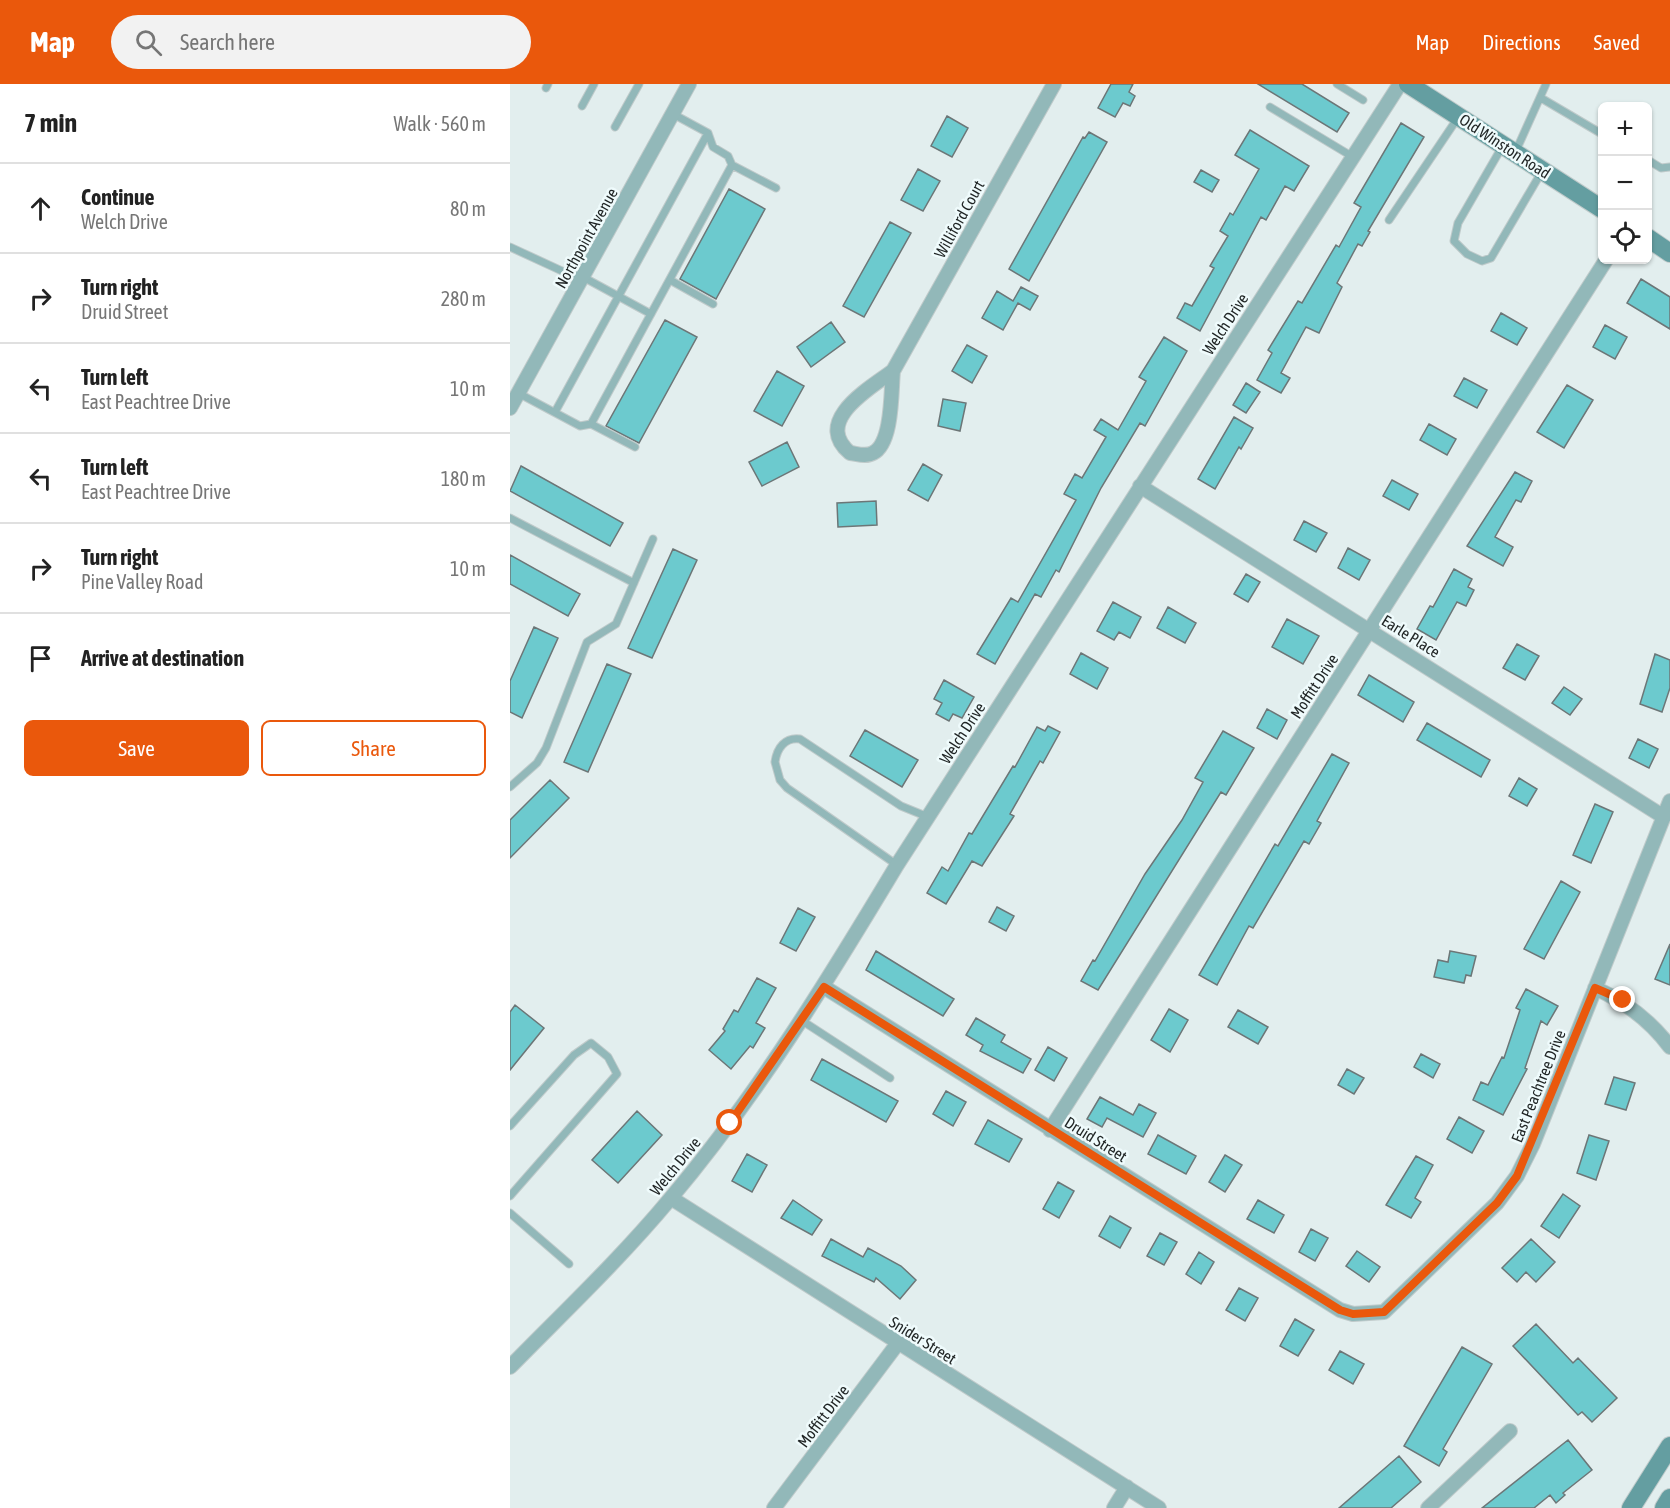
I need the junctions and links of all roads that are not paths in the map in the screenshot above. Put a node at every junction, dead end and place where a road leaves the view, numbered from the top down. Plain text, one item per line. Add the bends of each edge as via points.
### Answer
1 (594, 84) edge
2 (639, 84) edge
3 (689, 84) edge
4 (1054, 84) edge
5 (1337, 84) edge
6 (1400, 84) edge
7 (1408, 84) edge
8 (1546, 84) edge
9 (1541, 98) junction
10 (1363, 100) dead end
11 (582, 106) dead end
12 (1270, 107) dead end
13 (673, 114) junction
14 (1458, 116) junction
15 (615, 127) dead end
16 (1598, 132) edge
17 (708, 133) junction
18 (1509, 149) junction
19 (1353, 157) junction
20 (1652, 163) edge
21 (732, 165) junction
22 (1670, 167) edge
23 (1543, 171) junction
24 (776, 188) dead end
25 (1598, 206) edge
26 (1389, 220) dead end
27 (1652, 241) edge
28 (510, 246) edge
29 (1670, 253) edge
30 (1603, 264) edge
31 (583, 277) junction
32 (670, 280) junction
33 (619, 297) junction
34 (713, 304) dead end
35 (651, 314) junction
36 (893, 371) junction
37 (513, 399) edge
38 (555, 412) junction
39 (591, 424) junction
40 (635, 447) dead end
41 (1140, 486) junction
42 (510, 518) edge
43 (653, 539) dead end
44 (634, 583) junction
45 (1370, 630) junction
46 (510, 787) edge
47 (1670, 801) edge
48 (1664, 816) junction
49 (928, 817) junction
50 (897, 865) junction
51 (824, 987) junction
52 (1595, 988) junction
53 (801, 1020) junction
54 (1670, 1047) edge
55 (890, 1078) dead end
56 (510, 1126) edge
57 (1050, 1130) junction
58 (510, 1197) edge
59 (671, 1198) junction
60 (510, 1212) edge
61 (569, 1264) dead end
62 (1353, 1314) joint
63 (898, 1344) junction
64 (510, 1366) edge
65 (1510, 1431) dead end
66 (1670, 1446) edge
67 (1127, 1487) junction
68 (1670, 1498) edge
69 (774, 1508) edge
70 (1113, 1508) edge
71 (1159, 1508) edge
72 (1428, 1508) edge
73 (1631, 1508) edge
74 (1664, 1508) edge

1 - 11 lane
2 - 15 lane
3 - 13 street, Northpoint Avenue
4 - 36 street, Williford Court
5 - 10 lane
6 - 19 street, Welch Drive
7 - 14 street, Old Winston Road
8 - 9 lane
9 - 16 lane
9 - 18 lane
12 - 19 lane
13 - 17 lane
13 - 31 street, Northpoint Avenue
14 - 18 street, Old Winston Road
14 - 26 lane
17 - 21 lane via 713,147 728,156
17 - 33 lane
18 - 23 street, Old Winston Road
18 - 23 lane via 1458,223 1454,241 1467,254 1482,261 1491,258
19 - 41 street, Welch Drive
20 - 22 lane
21 - 24 lane
21 - 32 lane
23 - 25 street, Old Winston Road
27 - 29 street
28 - 31 lane
30 - 45 street, Moffitt Drive
31 - 33 lane
31 - 37 street, Northpoint Avenue
32 - 34 lane
32 - 35 lane
33 - 35 lane
33 - 38 lane
35 - 39 lane
36 - 36 street, Williford Court via 891,410 882,444 876,452 866,455 850,453 839,439 838,423 852,400
37 - 38 lane
38 - 39 lane via 580,426
39 - 40 lane
41 - 45 street, Earle Place
41 - 49 street, Welch Drive
42 - 44 lane
43 - 44 lane
44 - 46 lane via 616,624 587,642 537,763
45 - 48 street, Earle Place
45 - 57 street, Moffitt Drive
47 - 48 street, East Peachtree Drive
48 - 52 street, East Peachtree Drive
49 - 50 street, Welch Drive
49 - 50 lane via 901,806 801,739 794,738 781,746 775,762 785,786
50 - 51 street, Welch Drive
51 - 53 street, Welch Drive
51 - 57 street, Druid Street
52 - 54 street via 1623,1000
52 - 62 street, East Peachtree Drive via 1517,1176 1497,1203 1384,1312
53 - 55 lane
53 - 59 street, Welch Drive via 730,1123
56 - 58 lane via 591,1043 608,1057 617,1074
57 - 62 street, Druid Street via 1340,1310
59 - 63 street, Snider Street
59 - 64 street, Welch Drive via 601,1278
60 - 61 lane
63 - 67 street, Snider Street
63 - 69 street, Moffitt Drive
65 - 72 street
66 - 73 street
67 - 70 street
67 - 71 street, Snider Street
68 - 74 street

